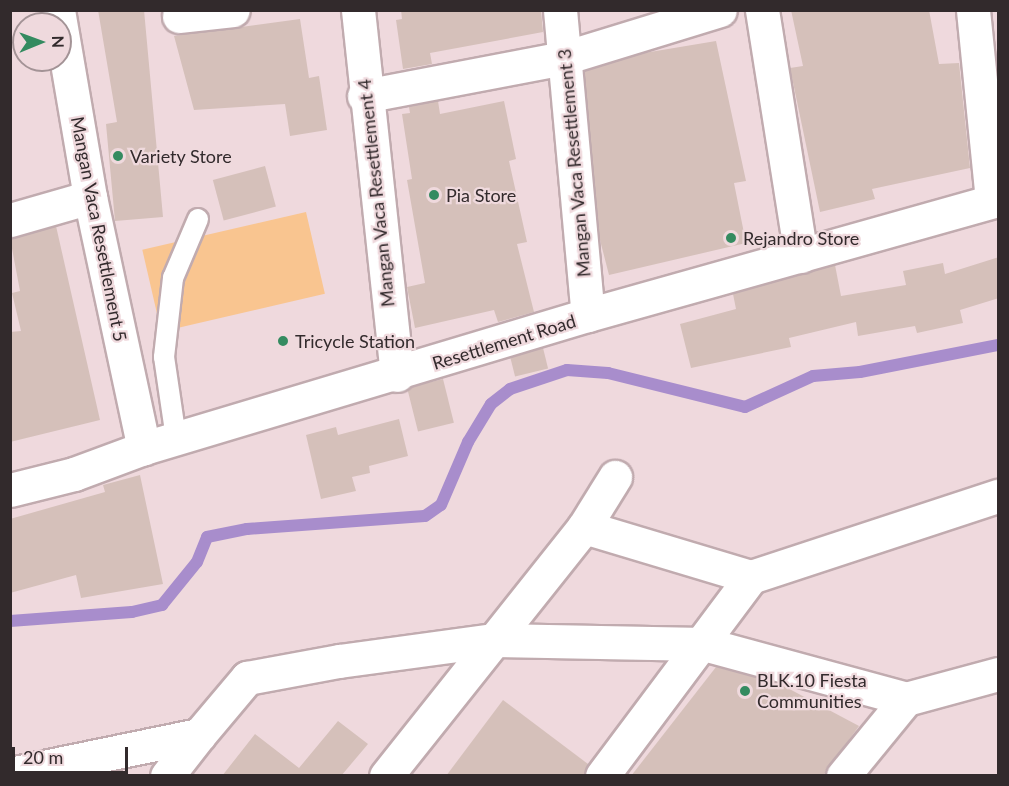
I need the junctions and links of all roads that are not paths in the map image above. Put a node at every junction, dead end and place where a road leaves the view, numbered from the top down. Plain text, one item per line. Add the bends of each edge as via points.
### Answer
1 (58, 10) edge
2 (233, 10) edge
3 (358, 10) edge
4 (560, 10) edge
5 (720, 10) edge
6 (762, 10) edge
7 (973, 10) edge
8 (179, 16) dead end
9 (564, 58) junction
10 (364, 96) junction
11 (90, 197) junction
12 (995, 200) edge
13 (198, 219) dead end
14 (10, 220) edge
15 (801, 256) junction
16 (588, 315) junction
17 (397, 375) junction
18 (176, 438) junction
19 (144, 447) junction
20 (615, 477) dead end
21 (10, 490) edge
22 (999, 496) edge
23 (584, 527) junction
24 (751, 578) junction
25 (495, 640) junction
26 (704, 644) junction
27 (999, 674) edge
28 (906, 699) junction
29 (199, 735) junction
30 (10, 774) edge
31 (166, 776) edge
32 (386, 776) edge
33 (602, 776) edge
34 (843, 776) edge

1 - 11 street, Mangan Vaca Resettlement 5
2 - 8 street
3 - 10 street, Mangan Vaca Resettlement 4
4 - 9 street, Mangan Vaca Resettlement 3
5 - 9 street
6 - 15 street
7 - 12 street
9 - 10 street
9 - 16 street, Mangan Vaca Resettlement 3
10 - 17 street, Mangan Vaca Resettlement 4
11 - 14 street
11 - 19 street, Mangan Vaca Resettlement 5
12 - 15 street, Resettlement Road
13 - 18 lane via 172,278 164,357
15 - 16 street, Resettlement Road
16 - 17 street, Resettlement Road
17 - 18 street, Resettlement Road
18 - 19 street, Resettlement Road
19 - 21 street, Resettlement Road via 74,474
20 - 23 street
22 - 24 street
23 - 24 street
23 - 25 street
24 - 26 street
25 - 26 street
25 - 29 street via 247,678
25 - 32 street
26 - 28 street
26 - 33 street
27 - 28 street
28 - 34 street
29 - 30 street
29 - 31 street

